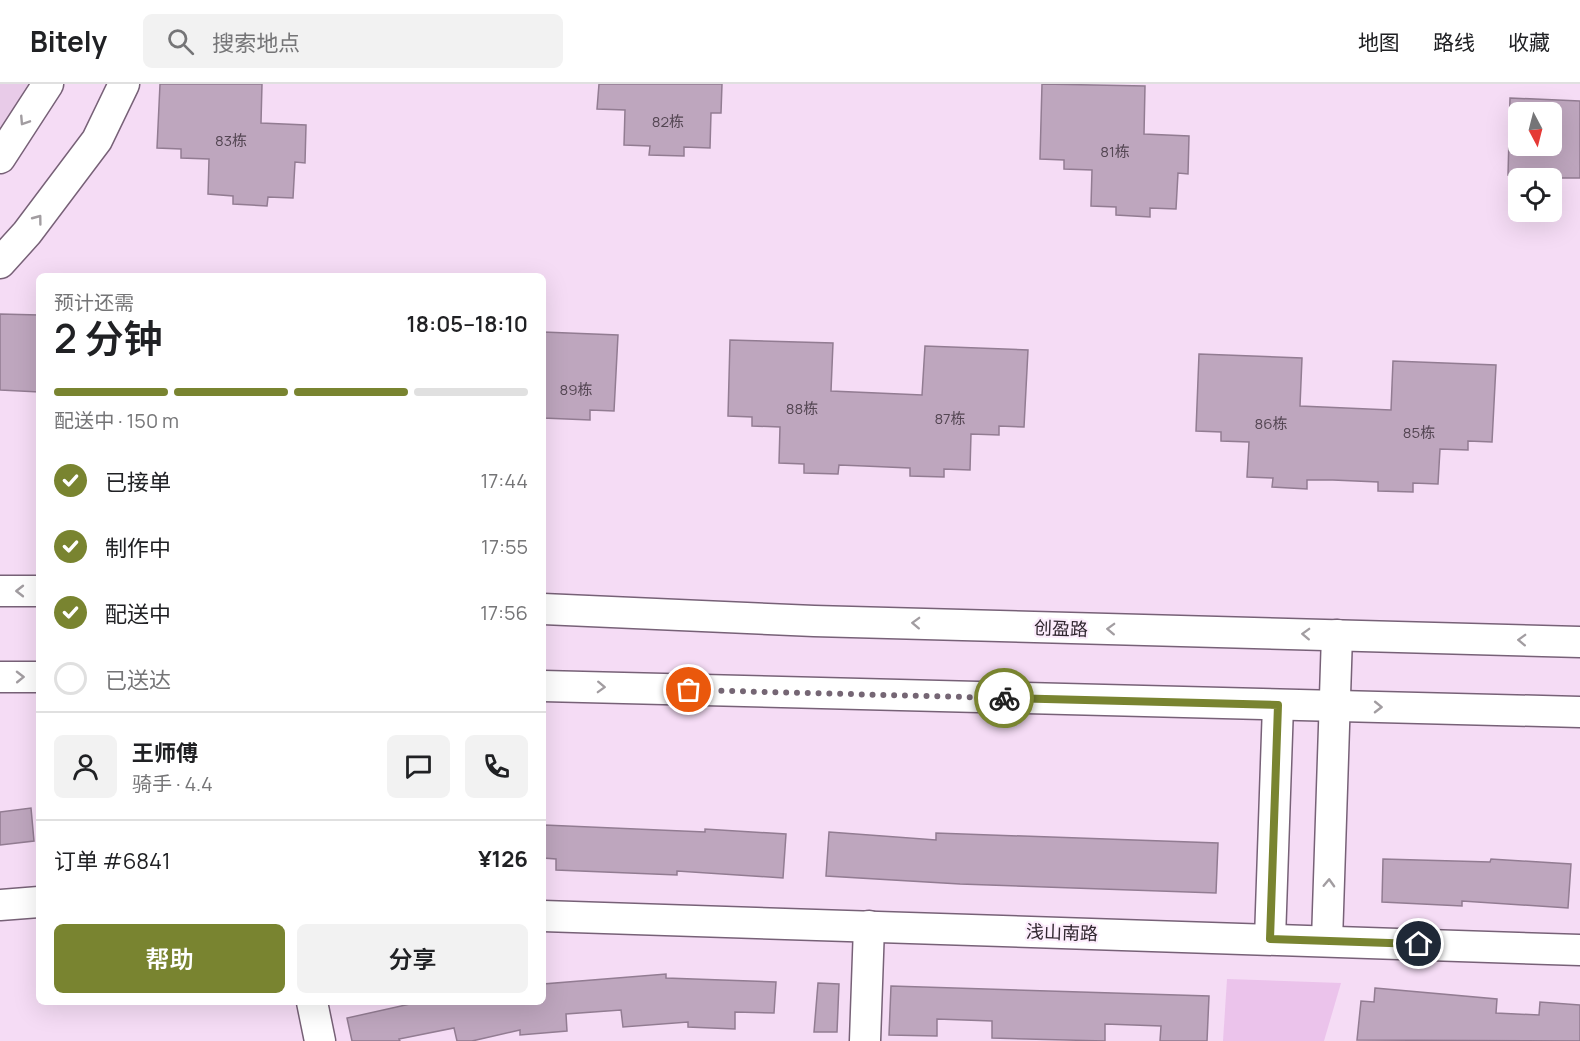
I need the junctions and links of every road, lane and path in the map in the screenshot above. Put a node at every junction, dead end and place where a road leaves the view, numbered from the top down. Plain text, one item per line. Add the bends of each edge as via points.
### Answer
1 (48, 84) edge
2 (124, 84) edge
3 (0, 158) edge
4 (0, 263) edge
5 (0, 591) edge
6 (36, 591) edge
7 (546, 609) edge
8 (1337, 635) junction
9 (1580, 642) edge
10 (36, 677) edge
11 (0, 678) edge
12 (546, 686) edge
13 (1278, 705) junction
14 (1336, 706) junction
15 (1580, 712) edge
16 (36, 902) edge
17 (0, 905) edge
18 (546, 916) edge
19 (869, 926) junction
20 (1270, 939) junction
21 (1327, 941) junction
22 (1580, 950) edge
23 (313, 1005) edge
24 (320, 1041) edge
25 (865, 1041) edge

1 -> 3 street
4 -> 2 street via 97,140
6 -> 5 street
8 -> 7 street, 创盈路 via 814,621
9 -> 8 street, 创盈路
8 - 14 street
11 -> 10 street
12 -> 13 street
13 - 14 street
13 - 20 street
14 -> 15 street
21 -> 14 street
16 - 17 street
18 - 19 street, 浅山南路
19 - 20 street, 浅山南路
19 - 25 street
20 - 21 street, 浅山南路
21 - 22 street, 浅山南路
23 - 24 street

